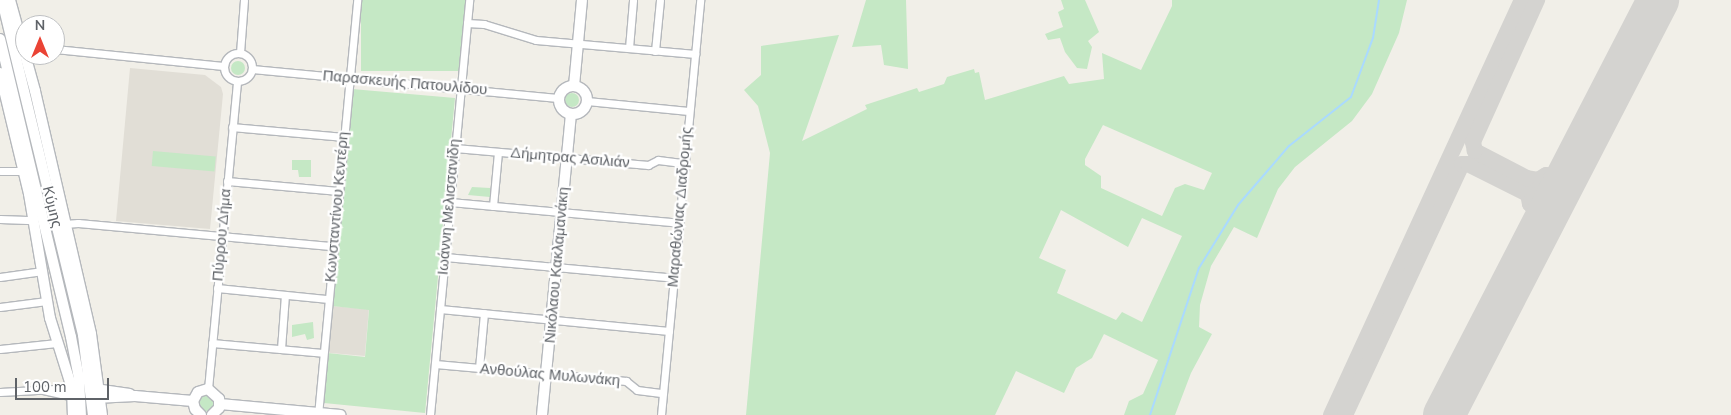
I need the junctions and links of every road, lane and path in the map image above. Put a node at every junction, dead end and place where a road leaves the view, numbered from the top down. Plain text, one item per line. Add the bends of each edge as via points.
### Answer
1 (2, 0) edge
2 (10, 0) edge
3 (244, 0) edge
4 (356, 0) edge
5 (469, 0) edge
6 (582, 0) edge
7 (633, 0) edge
8 (660, 0) edge
9 (700, 0) edge
10 (15, 22) edge
11 (466, 22) junction
12 (15, 34) edge
13 (578, 43) junction
14 (1, 46) edge
15 (15, 48) edge
16 (629, 48) junction
17 (656, 50) junction
18 (65, 51) edge
19 (65, 52) edge
20 (68, 52) junction
21 (240, 53) junction
22 (695, 54) junction
23 (24, 65) edge
24 (25, 65) edge
25 (223, 66) junction
26 (252, 69) junction
27 (0, 73) edge
28 (349, 78) junction
29 (236, 81) junction
30 (574, 86) junction
31 (460, 88) junction
32 (558, 98) junction
33 (587, 101) junction
34 (689, 111) junction
35 (571, 114) junction
36 (232, 127) junction
37 (344, 137) junction
38 (455, 148) junction
39 (498, 152) junction
40 (567, 158) junction
41 (684, 163) junction
42 (0, 171) edge
43 (24, 171) junction
44 (227, 181) junction
45 (339, 191) junction
46 (450, 202) junction
47 (493, 206) junction
48 (561, 212) junction
49 (0, 219) edge
50 (34, 220) junction
51 (679, 223) junction
52 (64, 224) junction
53 (222, 235) junction
54 (333, 246) junction
55 (445, 257) junction
56 (556, 267) junction
57 (42, 272) junction
58 (0, 277) edge
59 (674, 278) junction
60 (217, 288) junction
61 (285, 295) junction
62 (328, 299) junction
63 (47, 302) junction
64 (0, 308) edge
65 (440, 309) junction
66 (484, 313) junction
67 (551, 320) junction
68 (669, 330) junction
69 (56, 343) junction
70 (212, 343) junction
71 (0, 349) edge
72 (280, 349) junction
73 (324, 353) junction
74 (435, 364) junction
75 (479, 368) junction
76 (546, 374) junction
77 (208, 389) junction
78 (0, 392) edge
79 (663, 392) junction
80 (76, 393) junction
81 (96, 393) junction
82 (193, 401) junction
83 (220, 404) junction
84 (318, 414) edge
85 (73, 415) edge
86 (81, 415) edge
87 (93, 415) edge
88 (102, 415) edge
89 (201, 415) edge
90 (212, 415) edge
91 (340, 415) edge
92 (430, 415) edge
93 (542, 415) edge
94 (661, 415) edge

1 - 12 street, Κύμης
2 - 10 street
3 - 21 street
4 - 28 street, Κωνσταντίνου Κεντέρη
5 - 11 street, Ιωάννη Μελισσανίδη
6 - 13 street
7 - 16 street
8 - 17 street
9 - 22 street, Μαραθώνιας Διαδρομής
11 - 13 street via 484,24 536,40
11 - 31 street, Ιωάννη Μελισσανίδη
13 - 16 street
13 - 30 street
14 - 15 street
14 - 80 street, Κύμης via 64,304
16 - 17 street
17 - 22 street
18 - 20 street
19 - 20 street
20 - 25 street
21 - 25 street via 230,55
21 - 26 street via 249,59
22 - 34 street, Μαραθώνιας Διαδρομής
23 - 81 street, Κύμης
24 - 52 street
25 - 29 street via 228,78
26 - 28 street, Παρασκευής Πατουλίδου
26 - 29 street via 246,78
27 - 43 street
28 - 31 street, Παρασκευής Πατουλίδου
28 - 37 street, Κωνσταντίνου Κεντέρη
29 - 36 street, Πύρρου Δήμα
30 - 32 street via 562,90
30 - 33 street via 584,90
31 - 32 street, Παρασκευής Πατουλίδου
31 - 38 street, Ιωάννη Μελισσανίδη
32 - 35 street via 560,106
33 - 34 street
33 - 35 street via 582,111
34 - 41 street, Μαραθώνιας Διαδρομής
35 - 40 street, Νικόλαου Κακλαμανάκη
36 - 37 street
36 - 44 street, Πύρρου Δήμα
37 - 45 street, Κωνσταντίνου Κεντέρη
38 - 39 street, Δήμητρας Ασιλιάν
38 - 46 street, Ιωάννη Μελισσανίδη
39 - 40 street, Δήμητρας Ασιλιάν
39 - 47 street
40 - 41 street, Δήμητρας Ασιλιάν via 648,166 658,160
40 - 48 street, Νικόλαου Κακλαμανάκη
41 - 51 street, Μαραθώνιας Διαδρομής
42 - 43 street
43 - 50 street
44 - 45 street
44 - 53 street, Πύρρου Δήμα
45 - 54 street, Κωνσταντίνου Κεντέρη
46 - 47 street
46 - 55 street, Ιωάννη Μελισσανίδη
47 - 48 street
48 - 51 street
48 - 56 street, Νικόλαου Κακλαμανάκη
49 - 50 street
50 - 57 street
51 - 59 street, Μαραθώνιας Διαδρομής
52 - 53 street
52 - 81 street
53 - 54 street
53 - 60 street, Πύρρου Δήμα
54 - 62 street, Κωνσταντίνου Κεντέρη
55 - 56 street
55 - 65 street, Ιωάννη Μελισσανίδη
56 - 59 street
56 - 67 street, Νικόλαου Κακλαμανάκη
57 - 58 street
57 - 63 street
59 - 68 street, Μαραθώνιας Διαδρομής
60 - 61 street
60 - 70 street, Πύρρου Δήμα
61 - 62 street
61 - 72 street
62 - 73 street, Κωνσταντίνου Κεντέρη
63 - 64 street
63 - 69 street
65 - 66 street
65 - 74 street, Ιωάννη Μελισσανίδη
66 - 67 street
66 - 75 street
67 - 68 street
67 - 76 street, Νικόλαου Κακλαμανάκη
68 - 79 street, Μαραθώνιας Διαδρομής
69 - 71 street
69 - 80 street
70 - 72 street
70 - 77 street, Πύρρου Δήμα
72 - 73 street
73 - 84 street, Κωνσταντίνου Κεντέρη
74 - 75 street, Ανθούλας Μυλωνάκη
74 - 92 street, Ιωάννη Μελισσανίδη
75 - 76 street, Ανθούλας Μυλωνάκη
76 - 79 street, Ανθούλας Μυλωνάκη via 626,381 638,390
76 - 93 street, Νικόλαου Κακλαμανάκη
77 - 82 street via 198,392
77 - 83 street via 217,394
78 - 80 street via 43,390
79 - 94 street, Μαραθώνιας Διαδρομής
80 - 81 street
80 - 85 street
80 - 86 street, Κύμης
81 - 82 street
81 - 87 street, Κύμης
81 - 88 street
82 - 89 street
83 - 84 street
83 - 90 street
84 - 91 street

